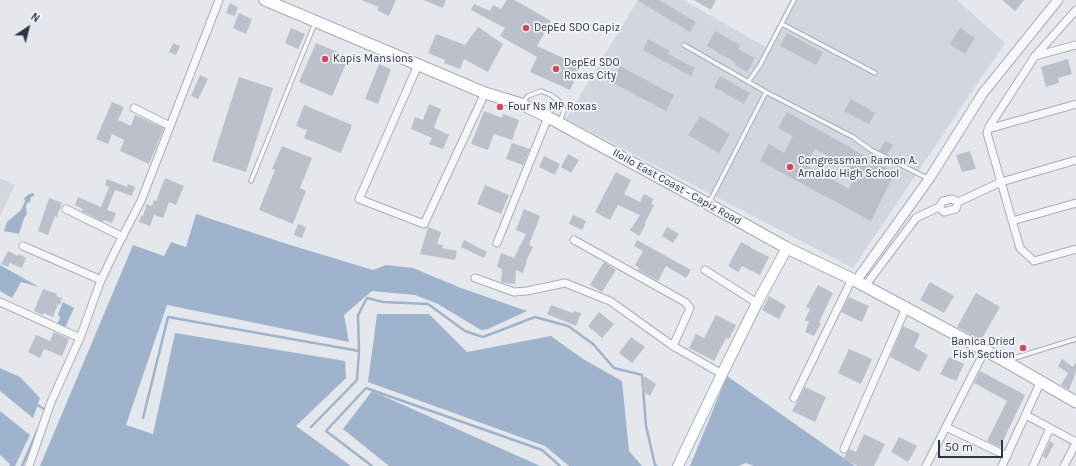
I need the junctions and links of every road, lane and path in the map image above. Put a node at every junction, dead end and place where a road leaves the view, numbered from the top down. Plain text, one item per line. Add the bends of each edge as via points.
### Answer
1 (220, 0) edge
2 (794, 0) edge
3 (1058, 0) edge
4 (270, 1) edge
5 (1076, 10) edge
6 (316, 22) junction
7 (782, 24) junction
8 (1076, 45) edge
9 (684, 46) dead end
10 (1035, 56) junction
11 (418, 65) junction
12 (875, 73) dead end
13 (748, 82) junction
14 (766, 92) junction
15 (485, 93) junction
16 (521, 104) junction
17 (1076, 104) edge
18 (134, 108) dead end
19 (548, 117) junction
20 (560, 124) junction
21 (170, 126) junction
22 (988, 129) junction
23 (1076, 160) edge
24 (929, 179) junction
25 (252, 181) dead end
26 (1001, 182) junction
27 (958, 202) junction
28 (1076, 203) edge
29 (708, 204) junction
30 (939, 207) junction
31 (66, 209) dead end
32 (1012, 221) junction
33 (123, 237) junction
34 (574, 240) dead end
35 (497, 243) dead end
36 (23, 246) dead end
37 (787, 248) junction
38 (1076, 249) edge
39 (705, 270) dead end
40 (475, 278) dead end
41 (101, 280) junction
42 (857, 282) junction
43 (0, 302) edge
44 (757, 303) junction
45 (906, 308) junction
46 (80, 338) junction
47 (1076, 339) edge
48 (673, 346) junction
49 (985, 350) junction
50 (1005, 361) junction
51 (722, 374) junction
52 (1041, 381) junction
53 (794, 398) dead end
54 (1076, 402) edge
55 (1026, 415) junction
56 (946, 427) junction
57 (1050, 428) junction
58 (1076, 442) edge
59 (844, 450) dead end
60 (1007, 456) junction
61 (680, 464) edge
62 (29, 466) edge
63 (926, 466) edge
64 (1002, 466) edge
65 (1033, 466) edge
66 (1064, 466) edge

1 - 21 street
2 - 7 lane
3 - 24 street via 983,93
4 - 6 main road, Iloilo East Coast - Capiz Road
5 - 10 street
6 - 11 main road, Iloilo East Coast - Capiz Road
6 - 25 lane
7 - 12 lane
7 - 13 lane
8 - 10 street
9 - 13 lane
10 - 22 street
11 - 15 main road, Iloilo East Coast - Capiz Road
11 - 15 street via 359,199 424,224
13 - 14 lane
14 - 24 lane
14 - 29 lane
15 - 16 main road, Iloilo East Coast - Capiz Road
16 - 19 main road, Iloilo East Coast - Capiz Road
16 - 20 lane via 528,96 541,91 551,95 560,102 564,110
17 - 22 street
18 - 21 street
19 - 20 main road, Iloilo East Coast - Capiz Road
19 - 35 street
20 - 29 main road, Iloilo East Coast - Capiz Road
21 - 33 street via 141,201
22 - 26 street
23 - 26 street
24 - 42 street
26 - 27 street
26 - 32 street
27 - 30 street via 952,199 943,201
27 - 30 street via 956,208 944,212
28 - 32 street
29 - 37 main road, Iloilo East Coast - Capiz Road
30 - 42 street via 916,218
31 - 33 street
32 - 38 street via 1020,248 1034,261
33 - 41 street
34 - 48 street via 685,302 690,308
36 - 41 street
37 - 42 main road, Iloilo East Coast - Capiz Road
37 - 44 main road
39 - 44 street
40 - 48 street via 514,292 565,284 610,301
41 - 46 street
42 - 45 main road, Iloilo East Coast - Capiz Road
42 - 53 street
43 - 46 street
44 - 51 main road
45 - 49 main road, Iloilo East Coast - Capiz Road
45 - 59 street
46 - 62 street via 51,402
47 - 50 lane
48 - 51 street
49 - 50 main road, Iloilo East Coast - Capiz Road
49 - 56 street
50 - 52 main road, Iloilo East Coast - Capiz Road
51 - 61 main road
52 - 54 main road, Iloilo East Coast - Capiz Road
52 - 55 street
55 - 57 street
55 - 60 street
56 - 60 street
56 - 63 street
57 - 58 street
57 - 65 street
58 - 66 street
60 - 64 street

